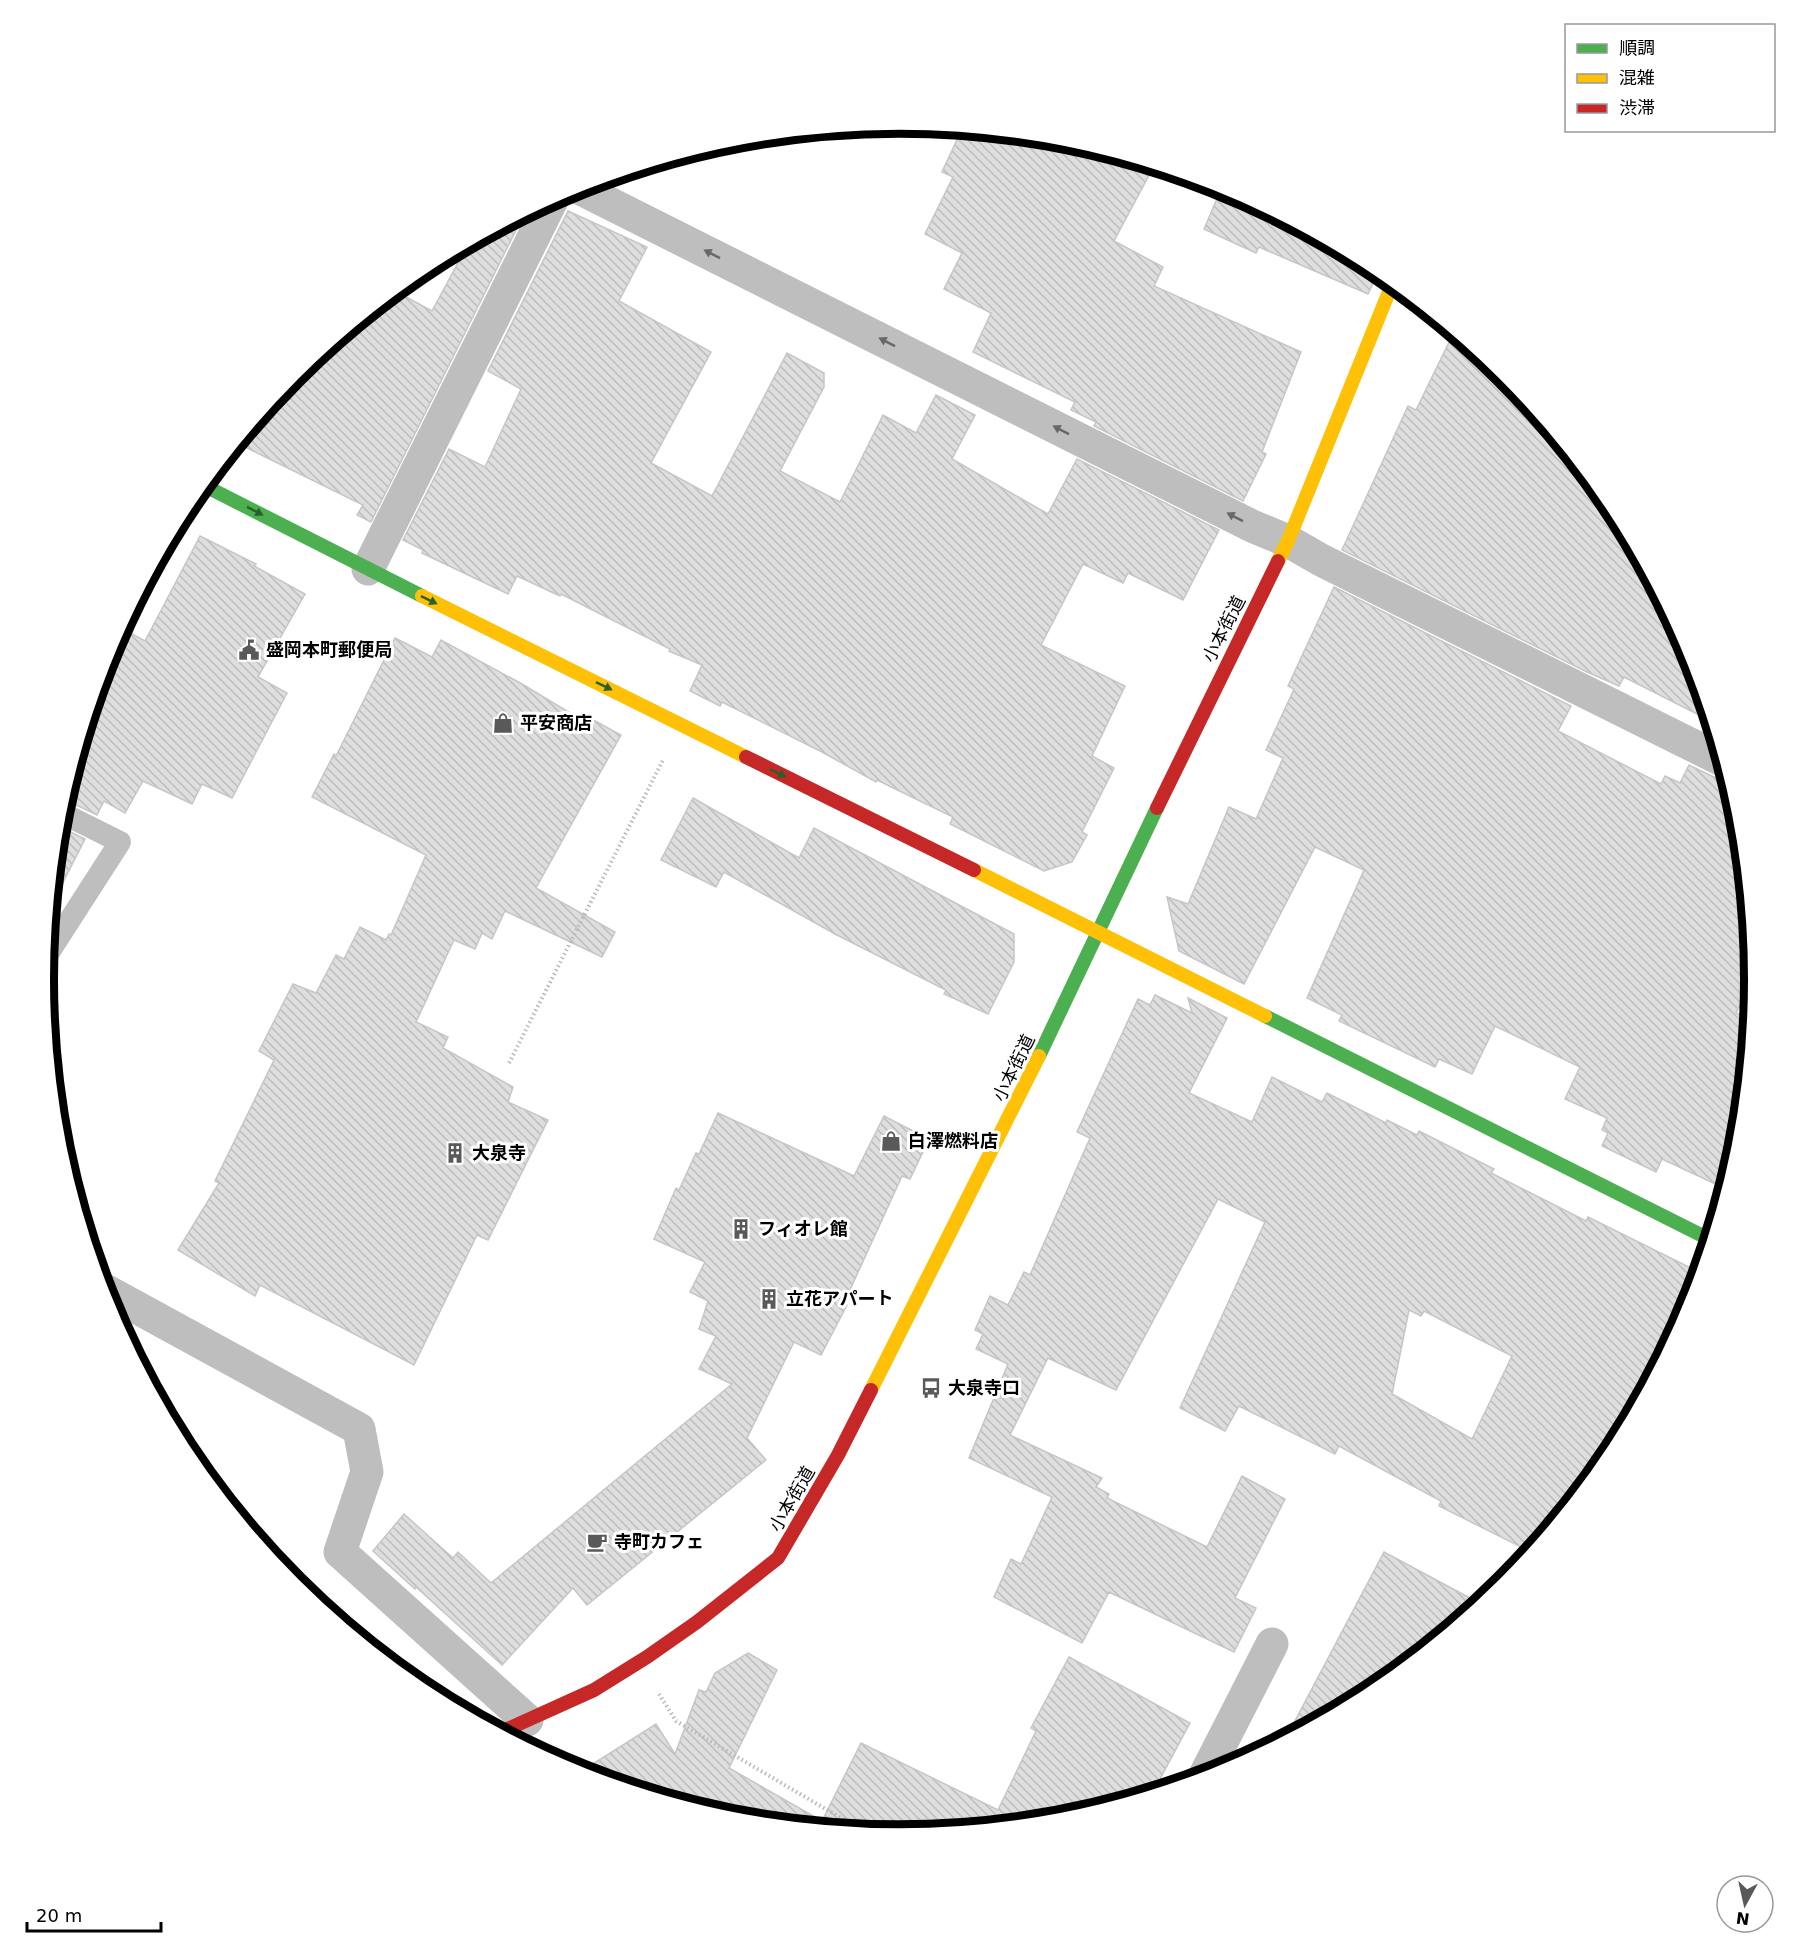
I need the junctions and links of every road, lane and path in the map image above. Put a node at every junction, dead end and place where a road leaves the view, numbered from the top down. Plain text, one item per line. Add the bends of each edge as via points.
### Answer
1 (589, 193) edge
2 (546, 212) edge
3 (1390, 291) edge
4 (211, 489) edge
5 (1288, 541) junction
6 (368, 570) junction
7 (681, 724) junction
8 (1715, 756) edge
9 (69, 818) edge
10 (1100, 932) junction
11 (55, 943) edge
12 (508, 1063) dead end
13 (1704, 1237) edge
14 (115, 1296) edge
15 (1272, 1644) dead end
16 (657, 1690) dead end
17 (514, 1726) edge
18 (1210, 1765) edge
19 (850, 1823) edge

5 -> 1 street
2 - 6 street
3 - 5 street, 小本街道
4 -> 6 street
5 - 8 street
5 - 10 street, 小本街道
6 -> 7 street
7 -> 10 street
7 - 12 path
9 - 11 lane via 120,842
10 - 13 street
10 - 17 street, 小本街道 via 838,1455 778,1558 647,1658 594,1690
14 - 17 street via 359,1429 367,1472 340,1552
15 - 18 street
16 - 19 path via 676,1721

